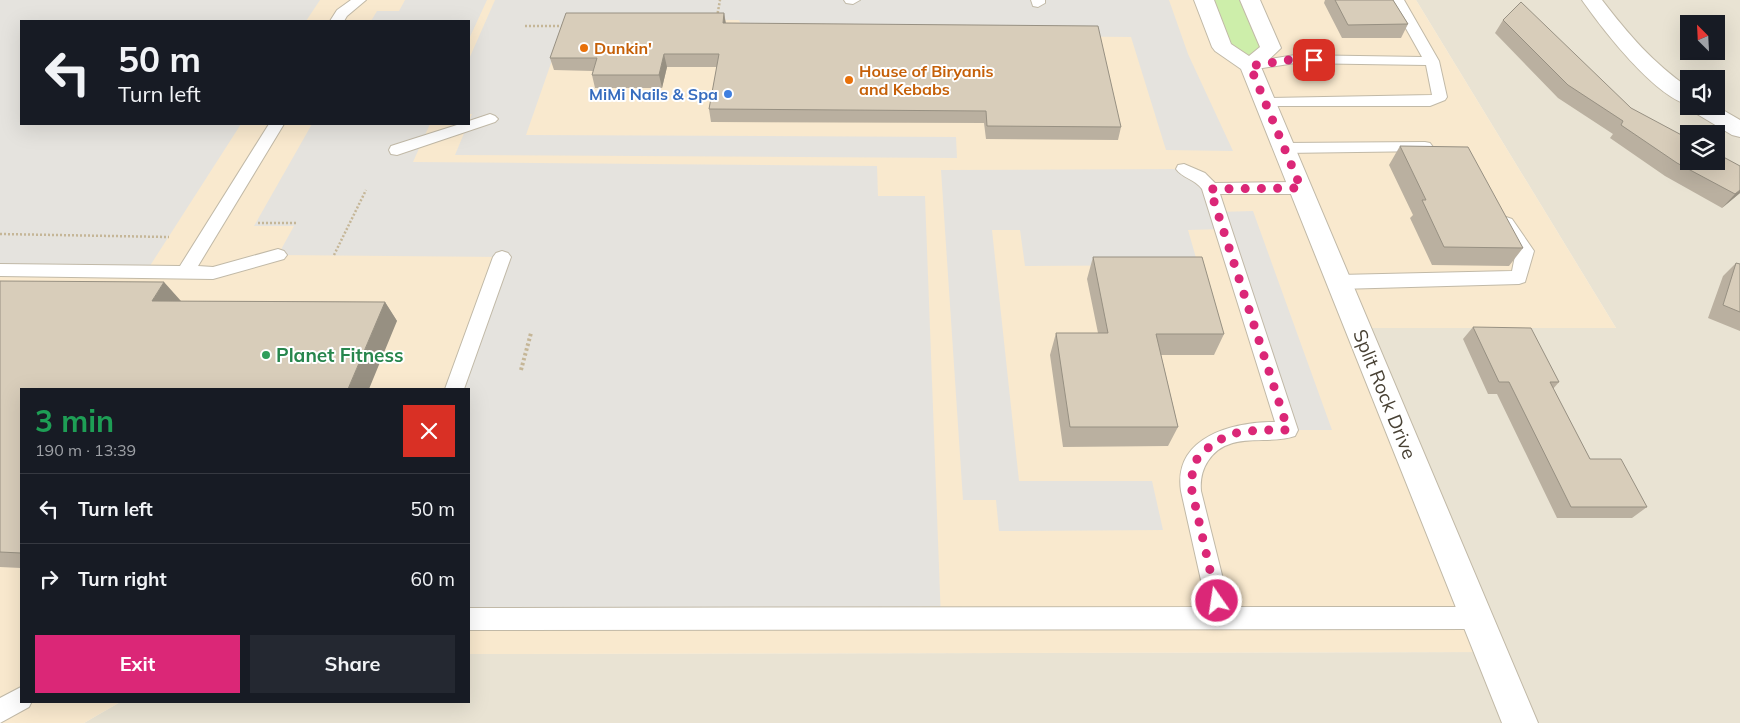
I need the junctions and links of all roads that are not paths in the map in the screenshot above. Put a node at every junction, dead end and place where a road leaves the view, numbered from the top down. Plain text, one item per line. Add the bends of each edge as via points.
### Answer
1 (359, 0) edge
2 (1204, 0) edge
3 (1250, 0) edge
4 (1397, 0) edge
5 (1592, 0) edge
6 (341, 12) edge
7 (1432, 61) junction
8 (1250, 66) junction
9 (1680, 91) edge
10 (1266, 103) junction
11 (1715, 115) edge
12 (490, 119) dead end
13 (275, 125) edge
14 (1740, 130) edge
15 (1284, 148) junction
16 (396, 150) dead end
17 (1443, 151) edge
18 (1184, 169) dead end
19 (1301, 188) junction
20 (1210, 189) junction
21 (1498, 211) edge
22 (278, 255) dead end
23 (502, 257) dead end
24 (0, 270) edge
25 (185, 273) junction
26 (1339, 282) junction
27 (454, 388) edge
28 (1221, 618) junction
29 (1477, 618) junction
30 (470, 620) edge
31 (20, 700) edge
32 (0, 711) edge
33 (1520, 723) edge

1 - 6 lane
2 - 8 street via 1222,47
3 - 8 street via 1271,48
4 - 7 lane
5 - 9 street via 1627,46
7 - 8 lane via 1295,59
7 - 10 lane via 1440,97 1430,101
8 - 10 street, Split Rock Drive
10 - 15 street, Split Rock Drive
11 - 14 street
12 - 16 lane
13 - 25 lane
15 - 17 lane via 1426,147
15 - 19 street, Split Rock Drive
18 - 20 lane via 1207,182
19 - 20 lane
19 - 26 street, Split Rock Drive
20 - 28 lane via 1288,430 1236,433 1214,442 1197,459 1190,482
21 - 26 lane via 1525,251 1519,277
22 - 25 lane via 213,273
23 - 27 lane
24 - 25 lane
26 - 29 street, Split Rock Drive
28 - 29 lane
28 - 30 lane
29 - 33 street, Split Rock Drive
31 - 32 lane

